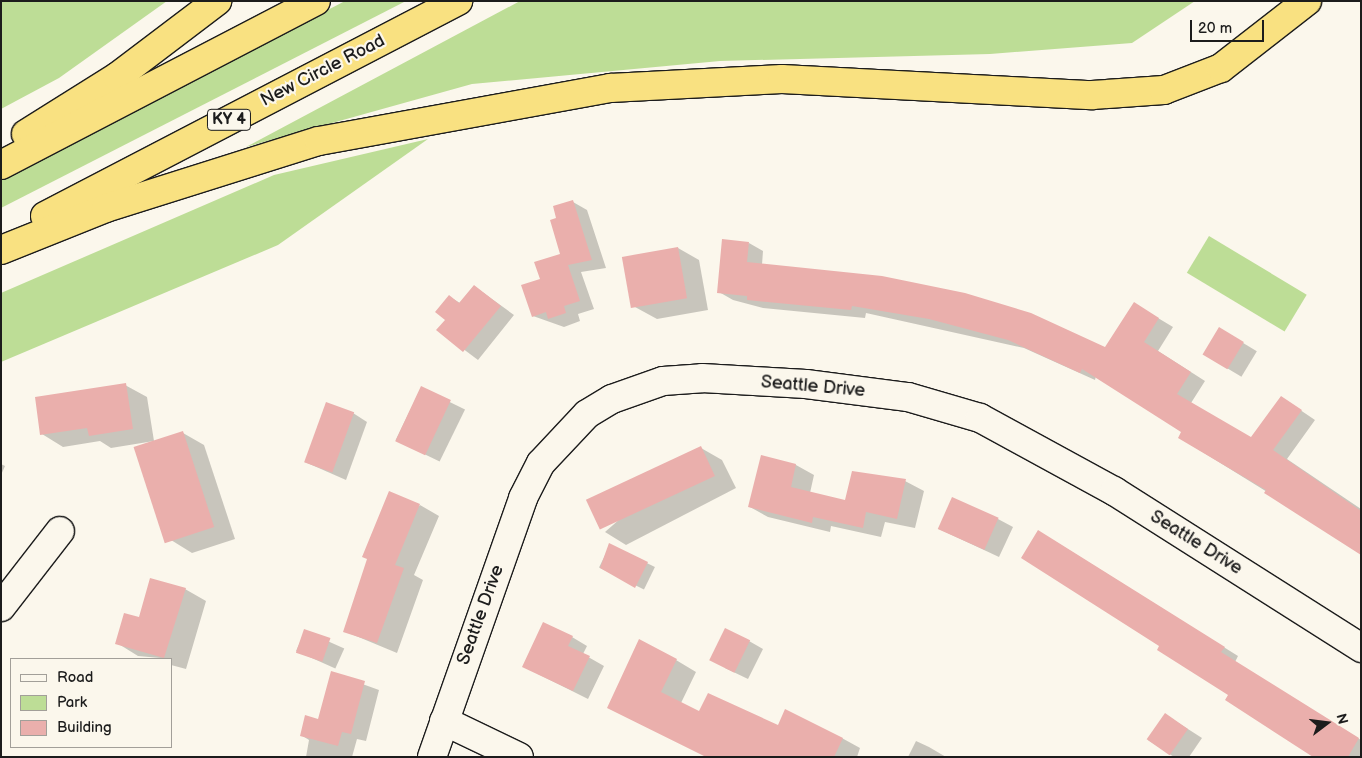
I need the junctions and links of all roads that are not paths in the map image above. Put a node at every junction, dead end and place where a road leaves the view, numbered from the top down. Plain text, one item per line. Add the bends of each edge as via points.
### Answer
1 (218, 1) edge
2 (316, 1) edge
3 (458, 1) edge
4 (1278, 1) edge
5 (1307, 1) edge
6 (1242, 52) junction
7 (1, 149) edge
8 (1, 165) edge
9 (1, 239) edge
10 (1, 250) edge
11 (60, 531) dead end
12 (1, 606) edge
13 (1361, 648) edge
14 (444, 721) junction
15 (432, 757) edge
16 (519, 757) edge

1 - 7 highway via 117,76
2 - 8 highway
3 - 9 highway, New Circle Road / KY 4
4 - 6 highway
5 - 6 highway
6 - 10 highway via 1195,80 1132,94 782,79 610,88 494,106 319,141 106,208
11 - 12 street
13 - 14 street, Seattle Drive via 1114,491 980,418 908,397 806,384 702,378 663,381 612,399 587,414 541,463 523,498
14 - 15 street, Seattle Drive
14 - 16 street

